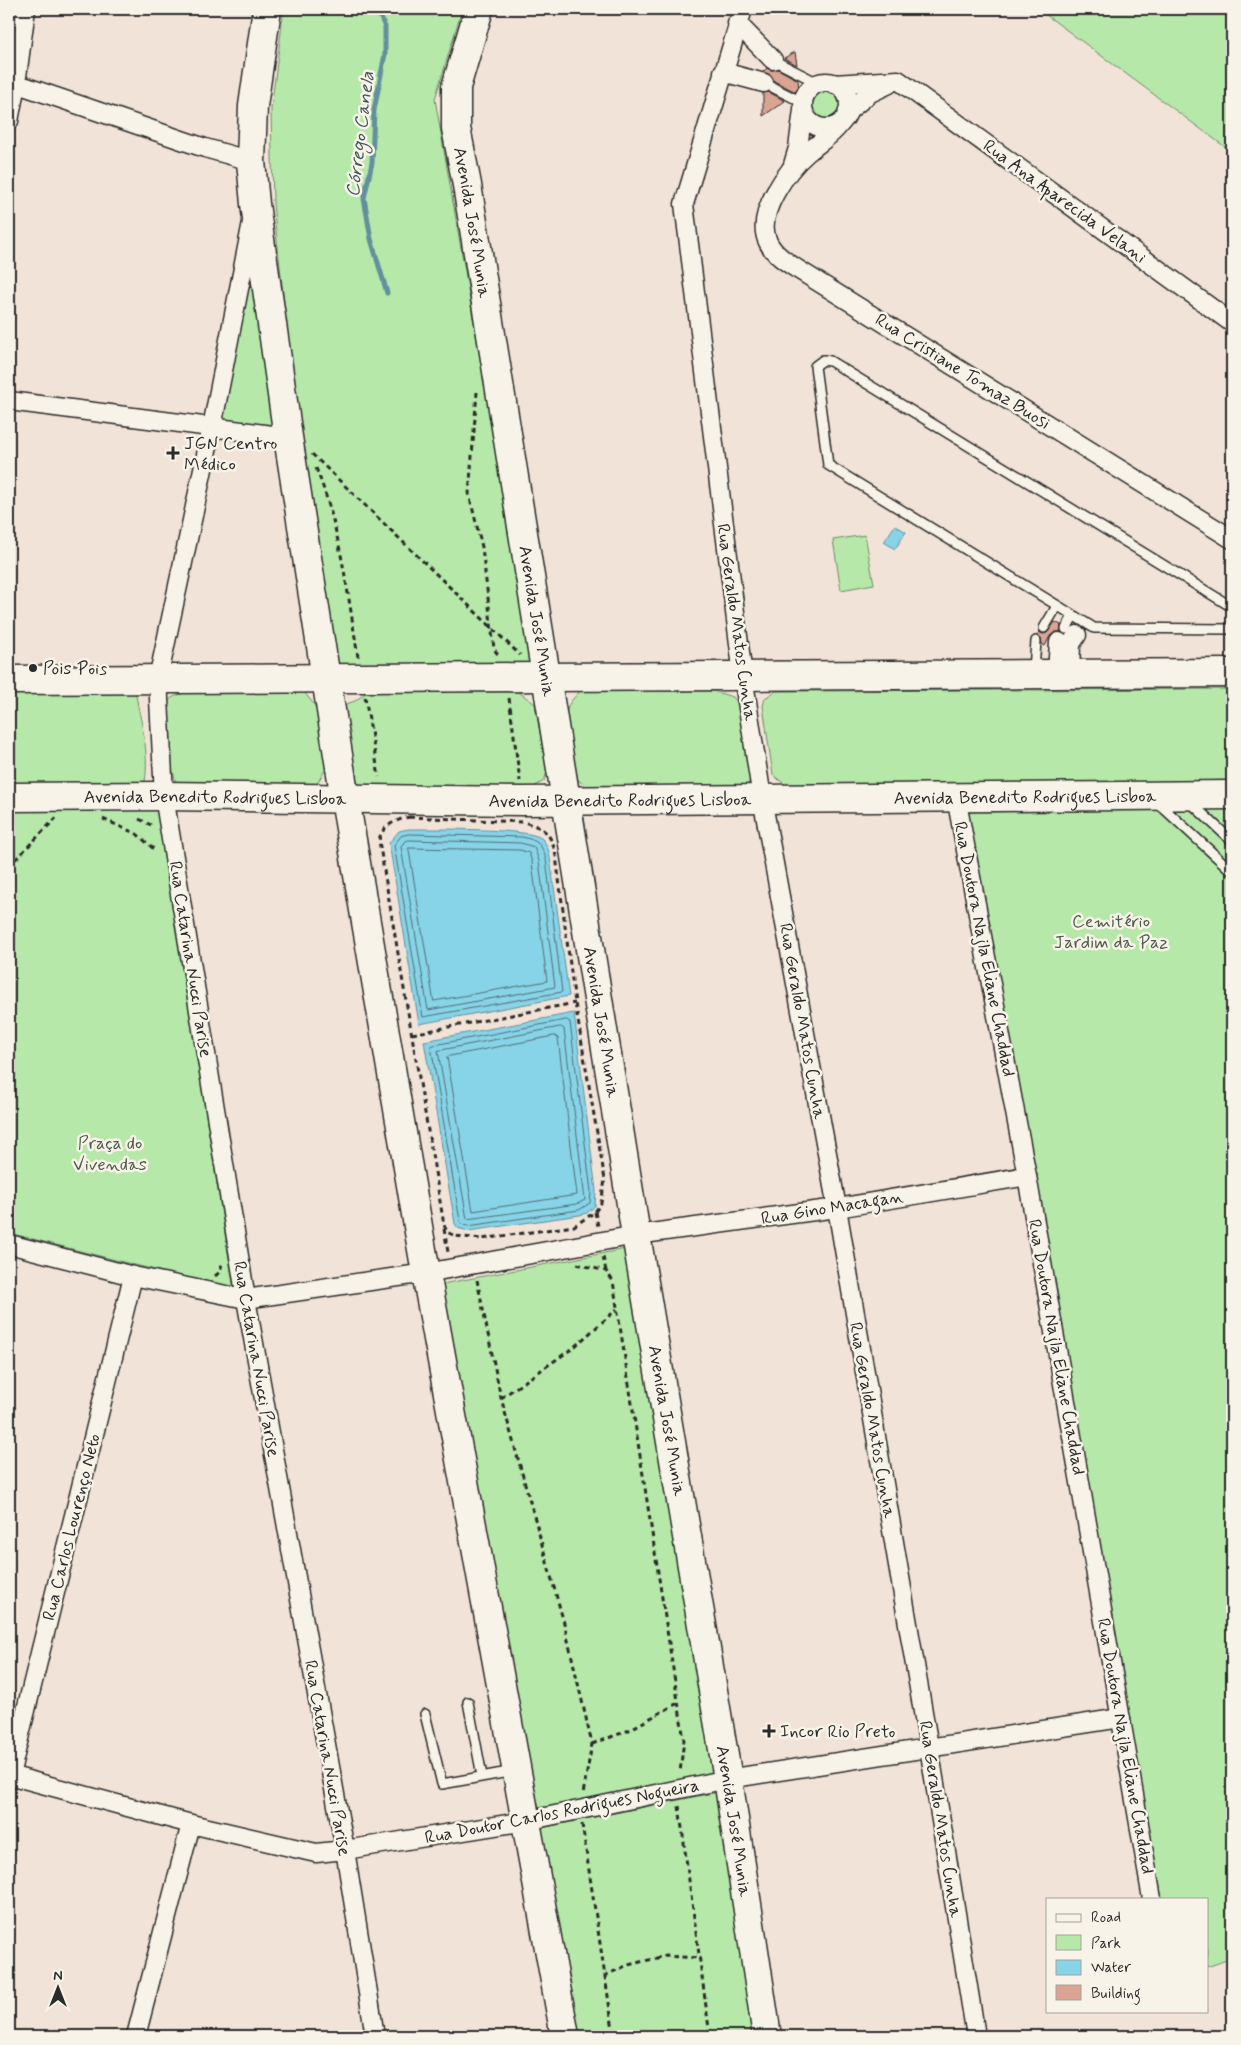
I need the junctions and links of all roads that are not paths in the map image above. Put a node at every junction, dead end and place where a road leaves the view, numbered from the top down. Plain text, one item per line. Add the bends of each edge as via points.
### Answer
1 (26, 9) edge
2 (267, 9) edge
3 (479, 9) edge
4 (740, 16) edge
5 (771, 58) junction
6 (723, 72) junction
7 (898, 80) junction
8 (759, 81) junction
9 (12, 82) edge
10 (826, 83) junction
11 (803, 106) junction
12 (844, 117) junction
13 (9, 121) edge
14 (250, 161) junction
15 (792, 168) junction
16 (255, 204) junction
17 (1232, 323) edge
18 (9, 401) edge
19 (212, 427) junction
20 (288, 437) junction
21 (1232, 539) edge
22 (1057, 606) junction
23 (1232, 607) edge
24 (1073, 616) junction
25 (1044, 628) dead end
26 (1232, 629) edge
27 (1071, 632) junction
28 (1036, 641) dead end
29 (1054, 673) junction
30 (1232, 673) edge
31 (546, 676) junction
32 (743, 676) junction
33 (326, 678) junction
34 (158, 679) junction
35 (9, 680) edge
36 (1183, 795) junction
37 (1232, 795) edge
38 (164, 796) junction
39 (1150, 796) junction
40 (9, 797) edge
41 (956, 797) junction
42 (762, 798) junction
43 (345, 799) junction
44 (565, 800) junction
45 (1232, 842) edge
46 (1232, 871) edge
47 (1232, 1109) edge
48 (1232, 1131) edge
49 (1028, 1176) junction
50 (838, 1208) junction
51 (636, 1235) junction
52 (9, 1244) edge
53 (426, 1273) junction
54 (133, 1276) junction
55 (246, 1299) junction
56 (468, 1702) dead end
57 (425, 1714) dead end
58 (1121, 1718) junction
59 (929, 1747) junction
60 (517, 1770) junction
61 (9, 1776) edge
62 (482, 1776) junction
63 (728, 1779) junction
64 (526, 1821) junction
65 (191, 1824) junction
66 (345, 1850) junction
67 (1152, 1898) edge
68 (136, 2036) edge
69 (375, 2036) edge
70 (565, 2036) edge
71 (767, 2036) edge
72 (976, 2036) edge

1 - 9 street
2 - 14 main road via 253,106
3 - 31 main road, Avenida José Munia via 456,86 456,128
4 - 5 street
4 - 6 street, Rua Geraldo Matos Cunha
5 - 8 street
5 - 10 lane
6 - 8 street
6 - 32 street, Rua Geraldo Matos Cunha via 684,204
7 - 10 street
7 - 12 street via 870,93
7 - 17 street, Rua Ana Aparecida Velani
8 - 11 lane
9 - 13 street
9 - 14 street
10 - 11 street via 805,94
10 - 12 street via 841,88 846,95 849,103
11 - 12 street via 806,119 822,128 831,128
11 - 15 street, Rua Cristiane Tomaz Buosi
12 - 15 street, Rua Cristiane Tomaz Buosi via 832,134
14 - 16 main road
15 - 21 street, Rua Cristiane Tomaz Buosi via 770,202 764,225 768,242 777,255
16 - 19 street, Rua Catarina Nucci Parise
16 - 20 main road
18 - 19 street
19 - 20 street
19 - 34 street, Rua Catarina Nucci Parise
20 - 33 main road
22 - 23 lane via 828,465 814,370 816,363 830,361
22 - 24 lane
22 - 25 lane
24 - 27 lane
24 - 27 lane
26 - 27 lane via 1094,628
27 - 29 street via 1071,644
28 - 29 lane
29 - 30 main road
29 - 32 main road
31 - 32 main road
31 - 33 main road via 506,671
31 - 44 main road, Avenida José Munia
32 - 42 street, Rua Geraldo Matos Cunha
33 - 34 main road
33 - 43 main road
34 - 35 main road
34 - 38 street, Rua Catarina Nucci Parise
36 - 37 main road, Avenida Benedito Rodrigues Lisboa
36 - 39 main road, Avenida Benedito Rodrigues Lisboa
36 - 45 lane
38 - 40 main road, Avenida Benedito Rodrigues Lisboa
38 - 43 main road, Avenida Benedito Rodrigues Lisboa
38 - 55 street, Rua Catarina Nucci Parise
39 - 41 main road, Avenida Benedito Rodrigues Lisboa
39 - 46 lane
41 - 42 main road, Avenida Benedito Rodrigues Lisboa
41 - 49 street, Rua Doutora Najla Eliane Chaddad
42 - 44 main road, Avenida Benedito Rodrigues Lisboa
42 - 50 street, Rua Geraldo Matos Cunha
43 - 44 main road, Avenida Benedito Rodrigues Lisboa
43 - 53 main road
44 - 51 main road, Avenida José Munia
47 - 48 lane
49 - 50 street, Rua Gino Macagan
49 - 58 street, Rua Doutora Najla Eliane Chaddad
50 - 51 street, Rua Gino Macagan
50 - 59 street, Rua Geraldo Matos Cunha
51 - 53 street, Rua Gino Macagan
51 - 63 main road, Avenida José Munia
52 - 54 street, Rua Gino Macagan
53 - 55 street, Rua Gino Macagan
53 - 60 main road
54 - 55 street, Rua Gino Macagan
54 - 61 street, Rua Carlos Lourenço Neto
55 - 66 street, Rua Catarina Nucci Parise
56 - 62 lane
57 - 62 lane via 442,1784
58 - 59 street, Rua Doutor Carlos Rodrigues Nogueira
58 - 67 street, Rua Doutora Najla Eliane Chaddad
59 - 63 street, Rua Doutor Carlos Rodrigues Nogueira
59 - 72 street, Rua Geraldo Matos Cunha
60 - 62 lane
60 - 64 main road
61 - 65 street, Rua Doutor Carlos Rodrigues Nogueira
63 - 64 street, Rua Doutor Carlos Rodrigues Nogueira
63 - 71 main road, Avenida José Munia
64 - 66 street, Rua Doutor Carlos Rodrigues Nogueira
64 - 70 main road
65 - 66 street, Rua Doutor Carlos Rodrigues Nogueira via 316,1853
65 - 68 street
66 - 69 street, Rua Catarina Nucci Parise

